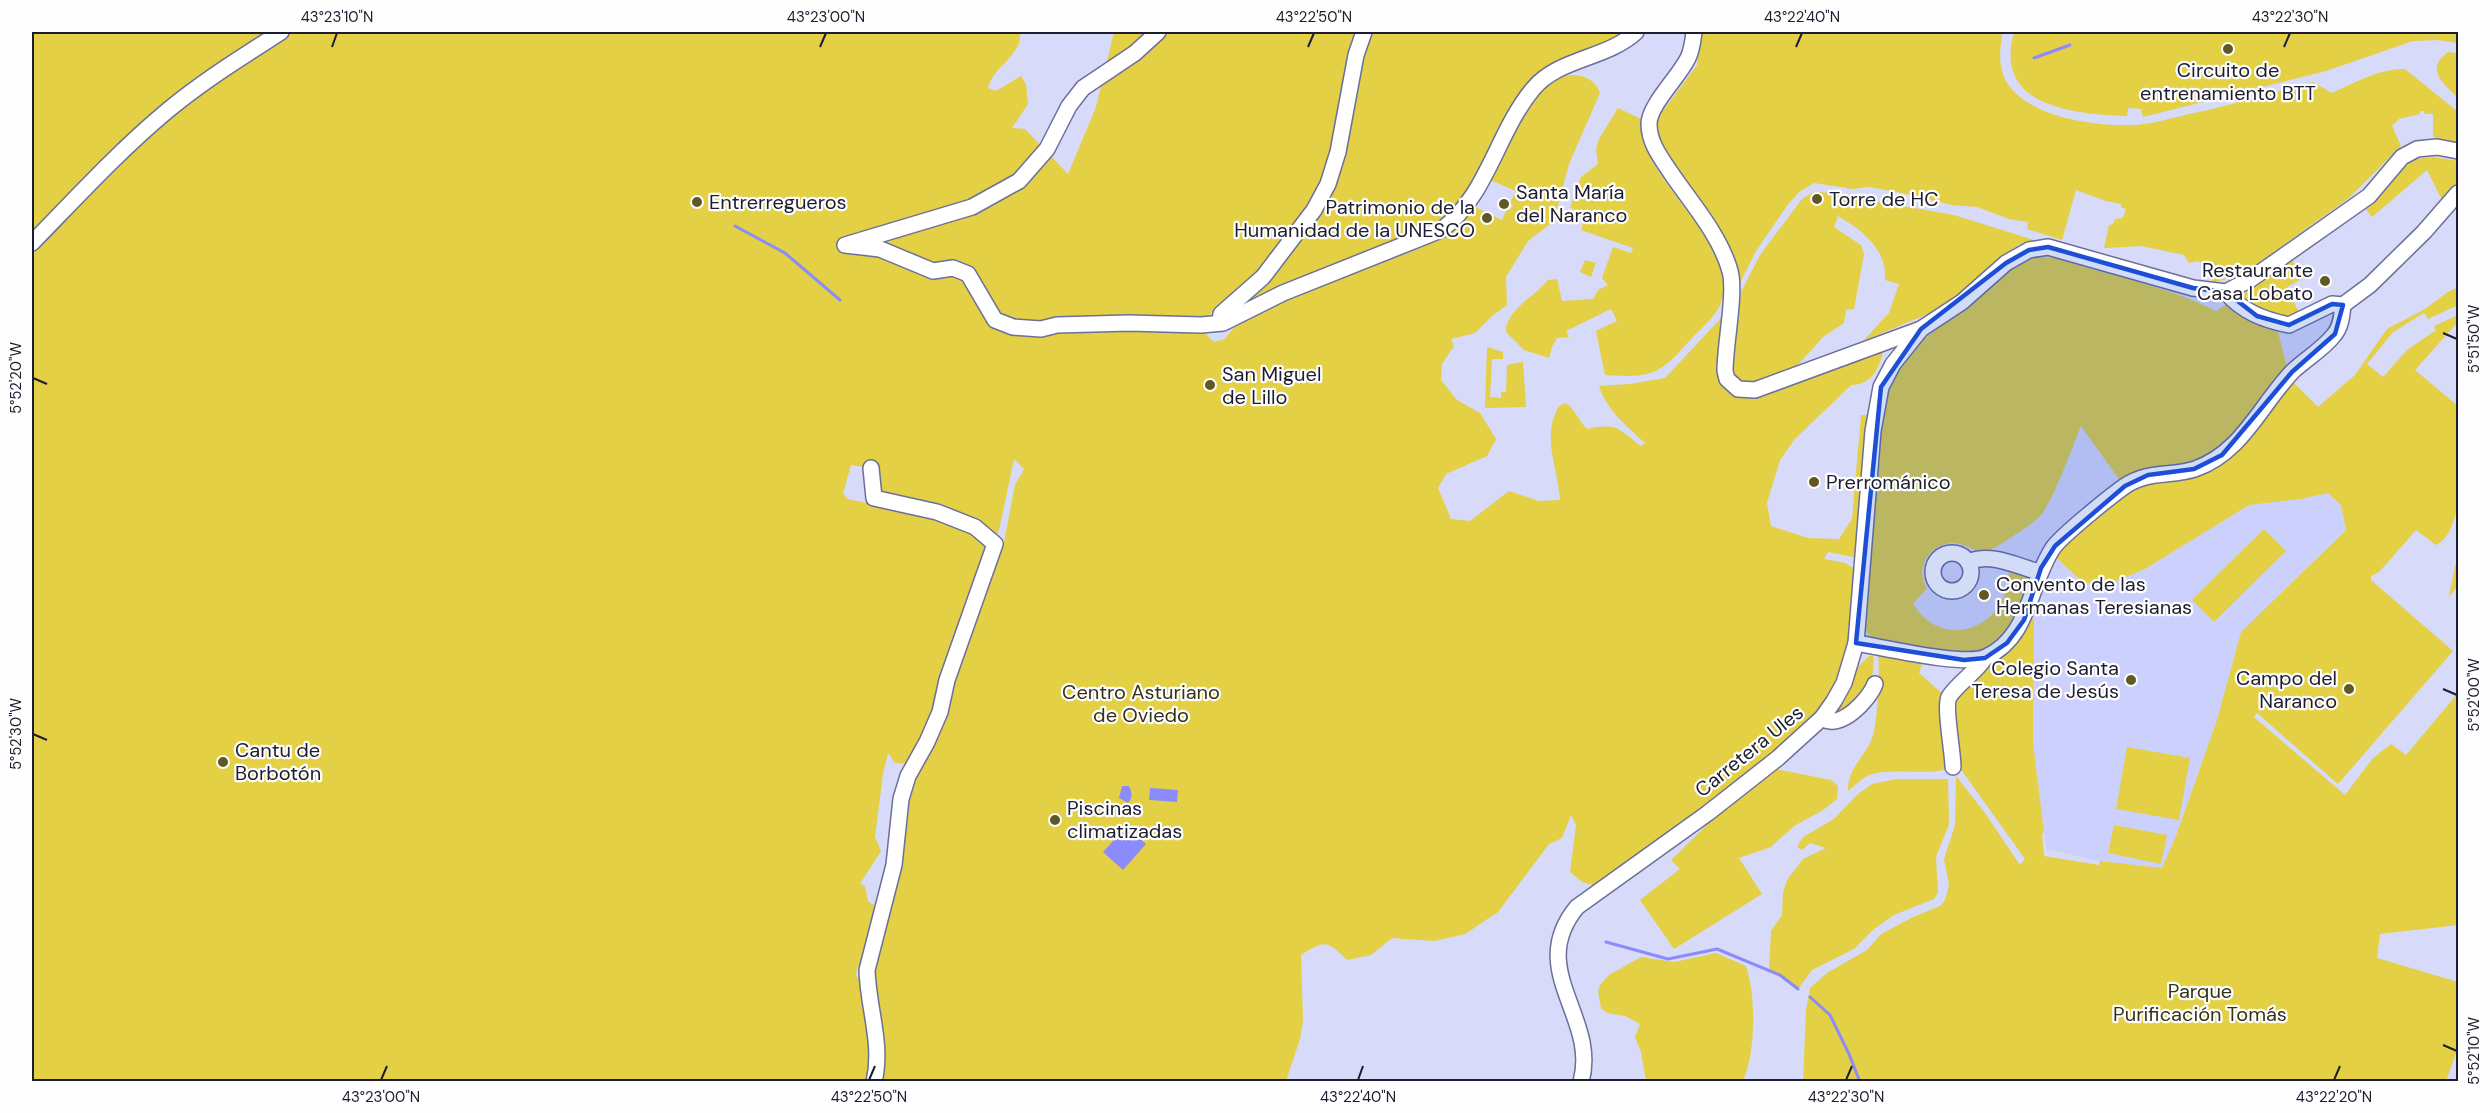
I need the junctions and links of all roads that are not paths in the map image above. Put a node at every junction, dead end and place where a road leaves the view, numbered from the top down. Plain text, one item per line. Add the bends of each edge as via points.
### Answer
1 (280, 32) edge
2 (1158, 32) edge
3 (1364, 32) edge
4 (1636, 32) edge
5 (1694, 32) edge
6 (2458, 151) edge
7 (2458, 193) edge
8 (32, 243) edge
9 (2226, 292) junction
10 (2343, 305) junction
11 (1220, 322) junction
12 (1921, 329) junction
13 (871, 468) dead end
14 (1968, 562) dead end
15 (2039, 572) junction
16 (1856, 643) junction
17 (1985, 658) junction
18 (1875, 684) dead end
19 (1822, 718) junction
20 (1953, 767) dead end
21 (874, 1082) edge
22 (1581, 1082) edge

1 - 8 street via 167,111
2 - 11 street via 1135,54 1083,88 1047,149 1019,182 972,207 845,245 880,249 933,271 953,268 968,274 995,320 1013,327
3 - 11 street via 1328,184 1314,210 1263,277 1221,314
4 - 11 street via 1620,44 1548,75 1533,89 1467,205 1441,230
5 - 12 street via 1690,55 1649,121 1657,152 1716,240 1731,274 1727,379 1738,389 1755,390
6 - 9 street via 2417,149 2402,157 2369,196 2251,279
7 - 10 street via 2370,285
9 - 10 street via 2257,316 2289,326 2332,304
9 - 12 street via 2193,288 2048,247 2029,250 2006,263 1962,302
10 - 15 street via 2335,334 2292,372 2245,433 2222,455 2194,469 2148,475 2126,486 2055,546
12 - 16 street, Carretera Ules via 1893,364 1881,387 1873,431
13 - 21 street via 874,498 937,512 975,527 995,544 947,680 940,712 908,776 901,799 894,866 867,970 877,1046
14 - 15 street via 1992,558
15 - 17 street via 2024,620 2007,643
16 - 17 street via 1964,660
16 - 19 street, Carretera Ules via 1844,683
17 - 20 street via 1947,702
18 - 19 street via 1871,694 1847,716 1833,721
19 - 22 street, Carretera Ules via 1778,759 1569,916 1557,950 1560,976 1583,1043 1585,1067

